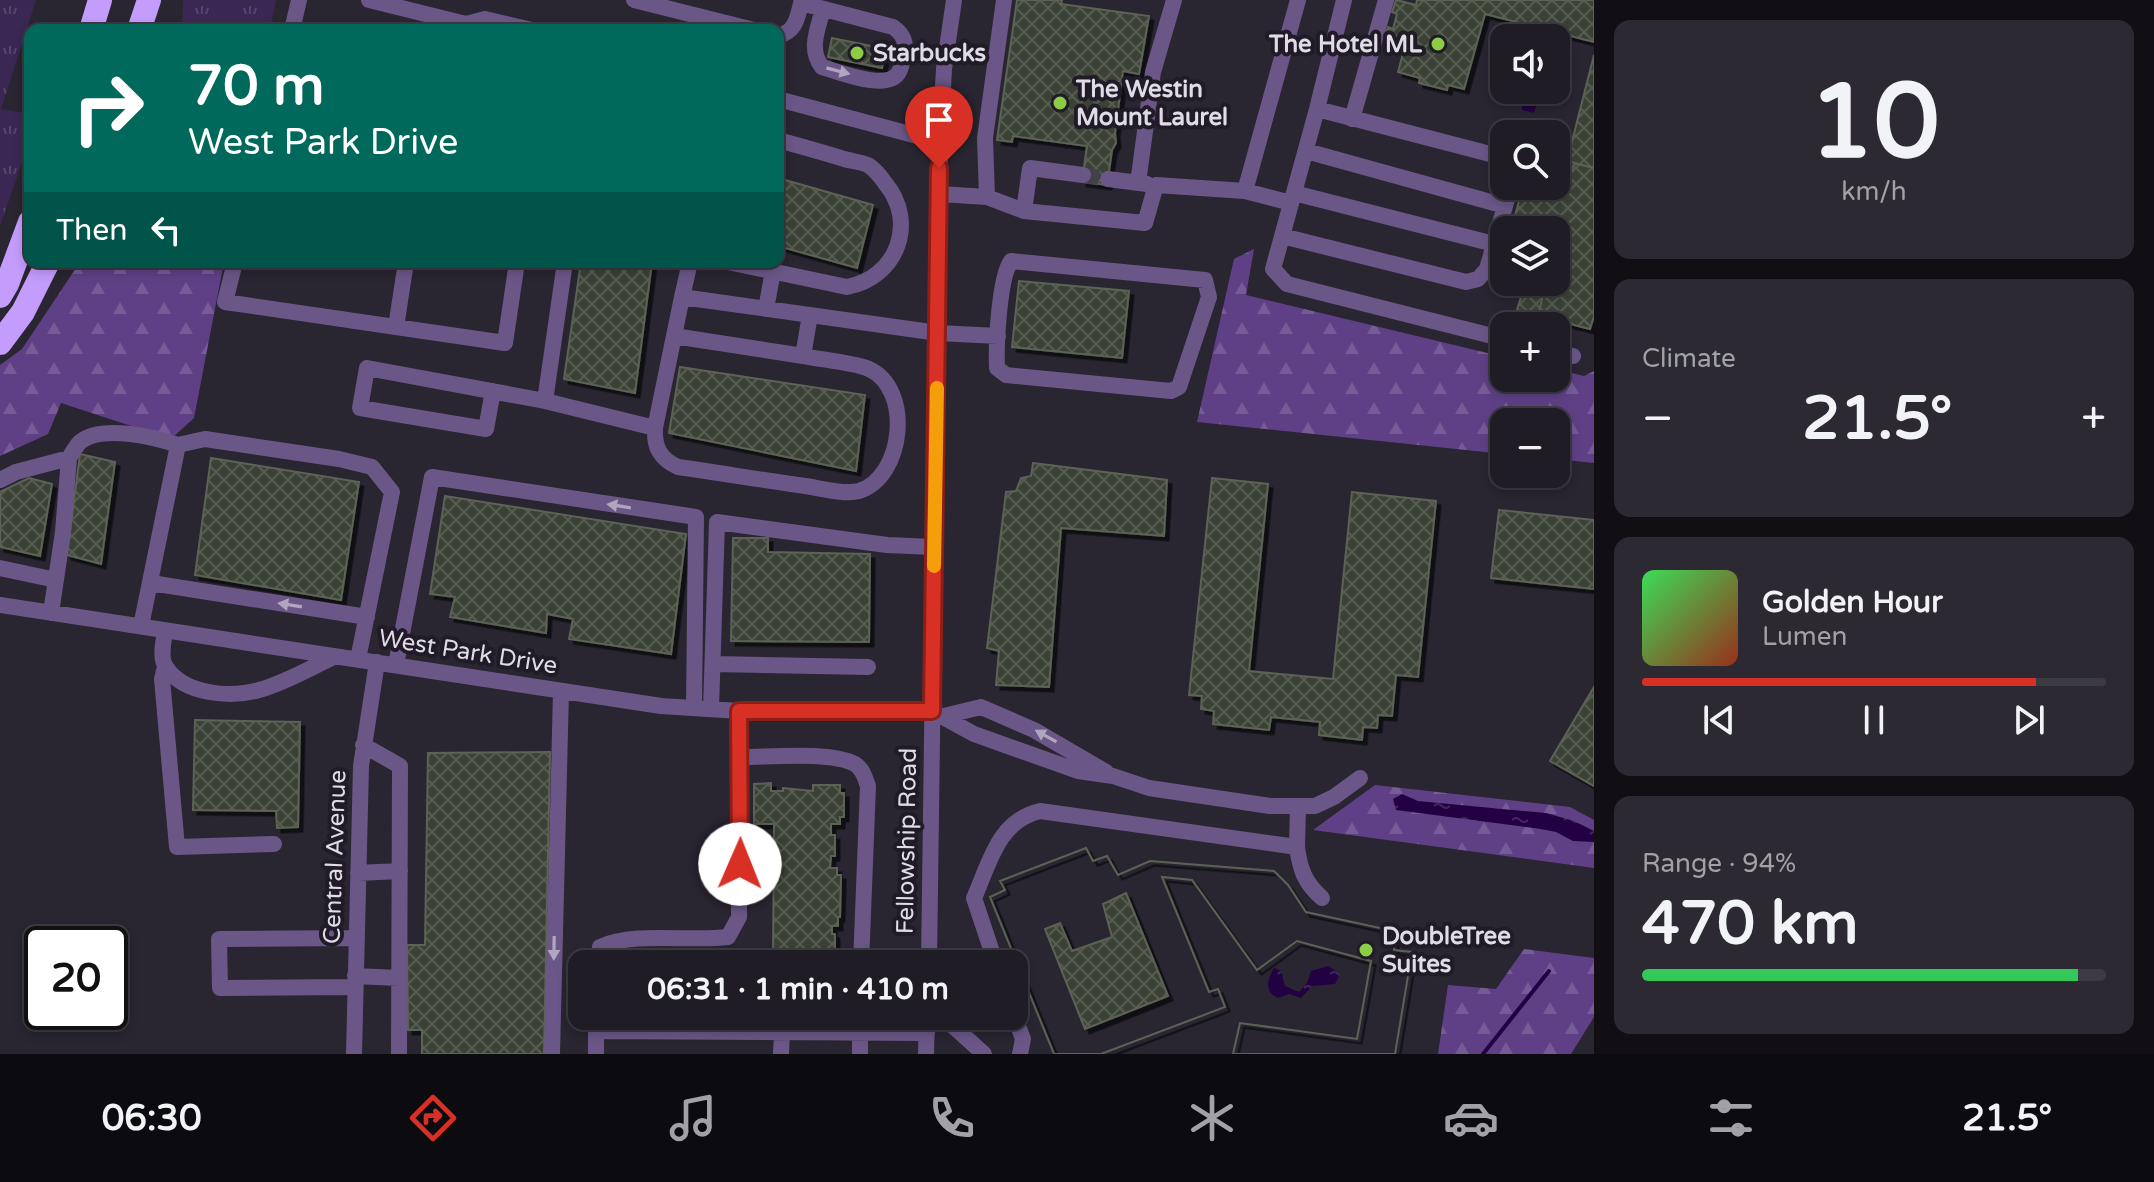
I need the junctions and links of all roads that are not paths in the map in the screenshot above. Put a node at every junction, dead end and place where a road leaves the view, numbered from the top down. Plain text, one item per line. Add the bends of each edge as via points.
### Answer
1 (100, 0) edge
2 (149, 0) edge
3 (299, 0) edge
4 (369, 0) edge
5 (634, 0) edge
6 (954, 0) edge
7 (1004, 0) edge
8 (1174, 0) edge
9 (1298, 0) edge
10 (1344, 0) edge
11 (1386, 0) edge
12 (801, 1) edge
13 (823, 9) junction
14 (93, 24) edge
15 (141, 24) edge
16 (293, 24) edge
17 (449, 24) edge
18 (730, 24) edge
19 (784, 33) edge
20 (784, 101) edge
21 (1317, 109) junction
22 (1352, 119) junction
23 (784, 142) edge
24 (940, 142) junction
25 (1306, 151) junction
26 (1490, 154) edge
27 (1083, 175) tunnel mouth
28 (1108, 179) tunnel mouth
29 (1138, 183) junction
30 (1156, 185) junction
31 (1245, 191) junction
32 (939, 194) junction
33 (987, 197) junction
34 (1293, 198) junction
35 (1507, 200) edge
36 (1505, 206) junction
37 (1024, 211) junction
38 (1502, 216) edge
39 (24, 234) edge
40 (1282, 236) junction
41 (24, 237) edge
42 (1490, 243) edge
43 (1490, 255) edge
44 (41, 268) edge
45 (43, 268) edge
46 (234, 268) edge
47 (405, 268) edge
48 (516, 268) edge
49 (564, 268) edge
50 (689, 268) edge
51 (758, 268) edge
52 (773, 271) junction
53 (0, 276) edge
54 (0, 296) edge
55 (682, 297) junction
56 (766, 309) junction
57 (810, 315) junction
58 (0, 319) edge
59 (396, 327) junction
60 (938, 333) junction
61 (1490, 335) edge
62 (674, 336) junction
63 (998, 336) junction
64 (0, 343) edge
65 (1570, 355) edge
66 (803, 356) junction
67 (1573, 356) dead end
68 (493, 391) junction
69 (545, 401) junction
70 (655, 428) junction
71 (178, 445) junction
72 (69, 458) junction
73 (0, 480) edge
74 (934, 547) junction
75 (0, 568) edge
76 (56, 580) junction
77 (151, 583) junction
78 (0, 605) edge
79 (51, 613) junction
80 (367, 617) junction
81 (141, 626) junction
82 (165, 630) junction
83 (336, 656) junction
84 (358, 659) junction
85 (377, 662) junction
86 (713, 664) junction
87 (396, 665) junction
88 (165, 667) junction
89 (868, 667) dead end
90 (561, 691) junction
91 (694, 708) junction
92 (711, 709) junction
93 (739, 711) junction
94 (938, 713) junction
95 (363, 745) junction
96 (741, 757) junction
97 (1113, 776) junction
98 (1360, 778) dead end
99 (1298, 807) junction
100 (274, 844) dead end
101 (1297, 847) junction
102 (400, 871) junction
103 (358, 873) junction
104 (1322, 898) dead end
105 (357, 938) junction
106 (599, 950) edge
107 (862, 950) edge
108 (930, 950) edge
109 (991, 950) edge
110 (399, 978) junction
111 (355, 982) junction
112 (596, 1030) edge
113 (720, 1030) edge
114 (860, 1030) edge
115 (887, 1030) edge
116 (927, 1030) edge
117 (957, 1030) edge
118 (1020, 1030) edge
119 (782, 1033) junction
120 (860, 1034) junction
121 (354, 1054) edge
122 (399, 1054) edge
123 (552, 1054) edge
124 (596, 1054) edge
125 (781, 1054) edge
126 (860, 1054) edge
127 (926, 1054) edge
128 (984, 1054) edge
129 (1020, 1054) edge

1 - 14 highway
2 - 15 highway
3 - 16 street
4 - 17 street
5 - 18 street
6 - 24 street, Fellowship Road
7 - 33 street via 985,138
8 - 29 street via 1153,72
9 - 31 street
10 - 21 street
11 - 22 street
12 - 13 street
12 - 19 street via 794,28
13 -> 13 street via 814,43 822,67 880,82 894,77 905,45 901,34 893,27
20 - 24 street
21 - 22 street
21 - 25 street
22 - 26 street
23 - 52 street via 869,166 899,206 902,226 896,253 860,285 836,287
24 - 32 street, Fellowship Road
25 - 34 street
25 - 36 street
27 - 37 street via 1030,168
28 - 29 street
29 - 30 street
30 - 31 street
30 - 37 street via 1145,223
31 - 34 street
32 - 33 street
32 - 60 street, Fellowship Road
33 - 37 street
34 - 40 street
34 - 42 street
35 - 36 street
36 - 38 street
39 - 53 highway
40 - 43 street via 1459,282 1483,275
40 - 61 street via 1273,269 1287,284
41 - 54 highway
44 - 58 highway
45 - 64 highway via 23,312
46 - 59 street via 225,302
47 - 59 street
48 - 59 street via 505,343
49 - 69 street
50 - 55 street
51 - 52 street
52 - 56 street
55 - 56 street
55 - 62 street
56 - 57 street
57 - 60 street
57 - 66 street
60 - 63 street
60 - 74 street, Fellowship Road
62 - 66 street
62 - 70 street
63 - 63 street via 997,368 1006,375 1171,391 1184,377 1209,289 1205,280 1011,261 1004,277
65 - 67 street
66 - 70 street via 869,369 893,396 897,414 887,468 858,491 678,467 659,453
68 - 68 street via 367,368 360,408 486,429
68 - 69 street
69 - 70 street
71 - 72 street via 124,433 93,435
71 - 77 street
71 - 80 street via 205,439 372,467 392,492
72 - 73 street
72 - 76 street
74 - 86 street via 717,522
74 - 94 street, Fellowship Road
75 - 76 street
76 - 79 street
80 -> 77 street
77 - 81 street
78 - 79 street, West Park Drive
79 - 81 street, West Park Drive
80 - 84 street
81 - 82 street, West Park Drive
82 - 83 street, West Park Drive
82 - 88 street
83 - 84 street, West Park Drive
83 - 88 street via 247,693 198,690
84 - 85 street, West Park Drive
85 - 87 street, West Park Drive
85 - 95 street, Central Avenue
86 - 89 street
86 - 92 street
87 - 90 street, West Park Drive
91 -> 87 street via 696,517 432,477
88 - 100 street via 177,847
90 - 91 street, West Park Drive
90 -> 123 street
91 - 92 street, West Park Drive
92 - 93 street, West Park Drive
93 - 94 street, West Park Drive
93 - 96 street
94 - 97 street via 974,734 1078,771
97 -> 94 street, West Park Drive via 1044,735 981,707
94 - 108 street, Fellowship Road
95 - 102 street via 400,766
95 - 103 street, Central Avenue
96 - 106 street via 736,928 728,937 615,940
96 - 107 street via 822,756 863,771 868,786
97 - 99 street via 1149,788
98 - 99 street via 1315,806
99 - 101 street
101 - 104 street via 1302,873
101 - 109 street via 1057,812 1027,814 1002,834 974,898
102 - 103 street
102 - 110 street
103 - 105 street, Central Avenue
105 - 111 street, Central Avenue
105 - 111 street via 219,939 220,988
110 - 111 street
110 - 122 street
111 - 121 street, Central Avenue
112 - 124 street
113 - 119 street
114 - 120 street
115 - 120 street
116 - 127 street
117 - 128 street
118 - 129 street
119 - 120 street
119 - 125 street
120 - 126 street

